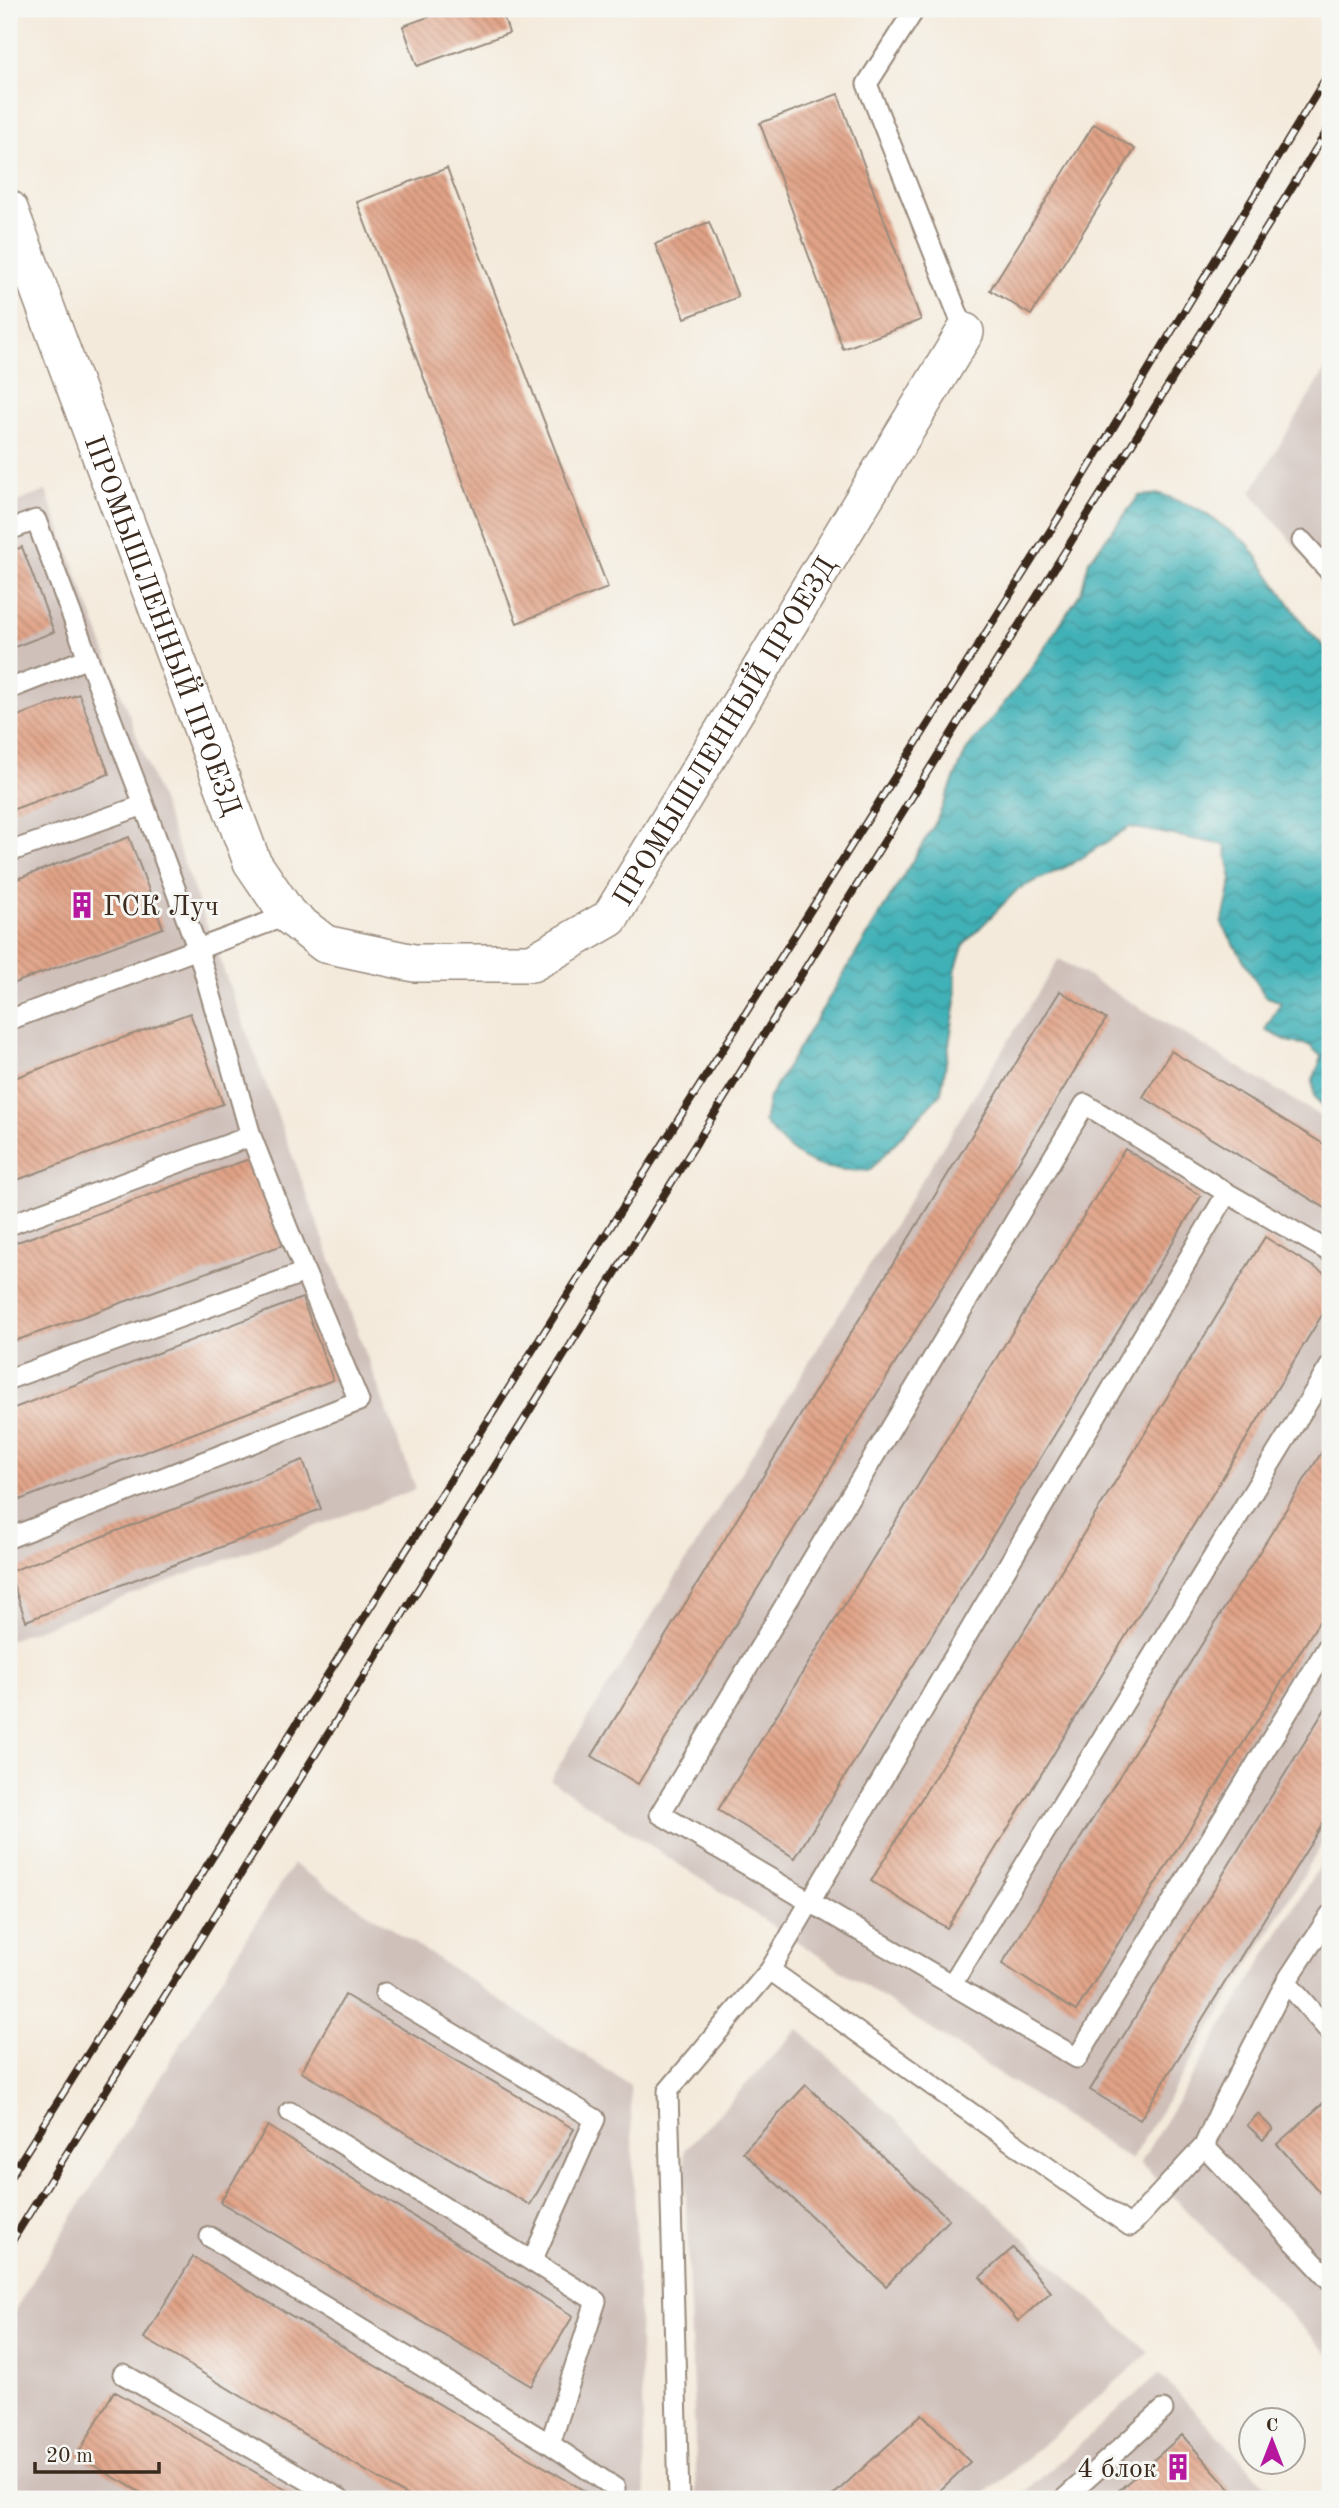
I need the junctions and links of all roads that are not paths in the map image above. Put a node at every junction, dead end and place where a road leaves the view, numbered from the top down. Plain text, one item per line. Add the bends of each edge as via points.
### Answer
1 (915, 9) edge
2 (9, 209) edge
3 (965, 332) joint
4 (9, 530) edge
5 (1302, 541) dead end
6 (1330, 572) edge
7 (88, 658) junction
8 (9, 689) edge
9 (144, 804) junction
10 (9, 852) edge
11 (288, 915) junction
12 (198, 950) junction
13 (9, 1020) edge
14 (251, 1136) junction
15 (1227, 1193) junction
16 (9, 1225) edge
17 (1330, 1252) edge
18 (304, 1272) junction
19 (1330, 1366) edge
20 (9, 1379) edge
21 (9, 1538) edge
22 (1330, 1643) edge
23 (810, 1902) junction
24 (1330, 1915) edge
25 (770, 1970) junction
26 (1286, 1982) junction
27 (952, 1984) junction
28 (385, 1993) dead end
29 (1330, 2032) edge
30 (290, 2112) dead end
31 (1204, 2146) junction
32 (210, 2237) dead end
33 (532, 2261) junction
34 (1330, 2280) edge
35 (123, 2374) dead end
36 (1163, 2410) dead end
37 (550, 2444) junction
38 (340, 2499) edge
39 (614, 2499) edge
40 (679, 2499) edge
41 (1064, 2499) edge

1 - 3 lane, ПРОМЫШЛЕННЫЙ ПРОЕЗД via 867,84
2 - 11 street, ПРОМЫШЛЕННЫЙ ПРОЕЗД via 252,862
3 - 11 street, ПРОМЫШЛЕННЫЙ ПРОЕЗД via 610,918 532,963 414,963 325,944
4 - 7 lane via 36,520
5 - 6 lane
7 - 8 lane
7 - 9 lane
9 - 10 lane
9 - 12 lane
11 - 12 lane
12 - 13 lane
12 - 14 lane
14 - 16 lane
14 - 18 lane
15 - 17 lane
15 - 23 lane
15 - 23 lane via 1085,1104 660,1814
18 - 20 lane
18 - 21 lane via 359,1401
19 - 27 lane
22 - 27 lane via 1077,2058
23 - 25 lane
23 - 27 lane
24 - 26 lane
25 - 31 lane via 1130,2225
25 - 40 lane via 668,2091
26 - 29 lane
26 - 31 lane
28 - 33 lane via 594,2119
30 - 33 lane
31 - 34 lane
32 - 37 lane
33 - 37 lane via 596,2301
35 - 38 lane
36 - 41 lane
37 - 39 lane via 615,2488

